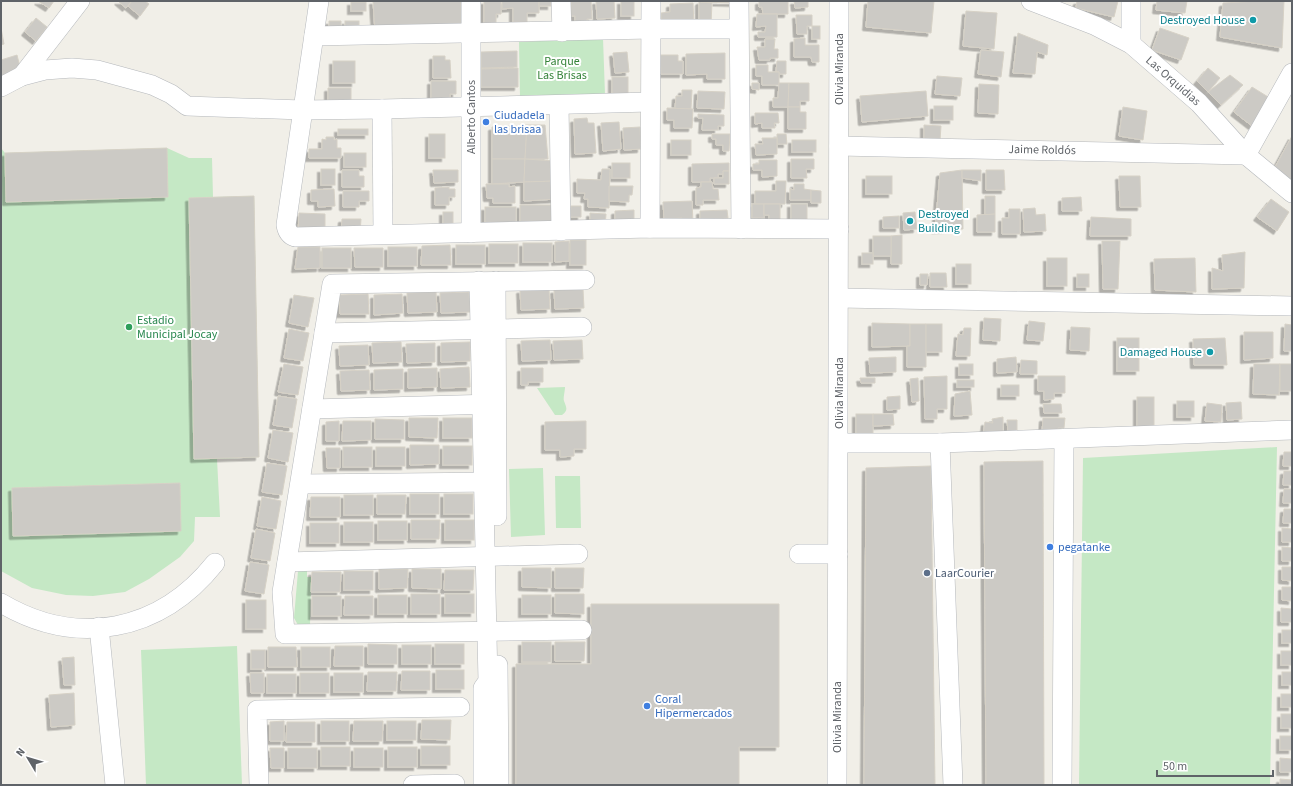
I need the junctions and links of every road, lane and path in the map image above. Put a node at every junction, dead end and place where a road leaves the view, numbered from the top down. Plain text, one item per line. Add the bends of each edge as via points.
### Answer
1 (80, 1) edge
2 (319, 1) edge
3 (471, 1) edge
4 (561, 1) edge
5 (651, 1) edge
6 (739, 1) edge
7 (839, 1) edge
8 (1031, 1) edge
9 (1132, 1) edge
10 (651, 29) junction
11 (738, 29) junction
12 (562, 32) junction
13 (471, 33) junction
14 (314, 36) junction
15 (1131, 44) junction
16 (1292, 73) edge
17 (22, 76) junction
18 (1, 87) edge
19 (650, 102) junction
20 (559, 105) junction
21 (470, 107) junction
22 (382, 109) junction
23 (302, 110) junction
24 (839, 146) junction
25 (1246, 155) junction
26 (1292, 193) edge
27 (650, 228) junction
28 (741, 228) junction
29 (839, 229) junction
30 (561, 231) junction
31 (471, 233) junction
32 (383, 234) junction
33 (585, 280) dead end
34 (488, 281) junction
35 (839, 298) junction
36 (1292, 306) edge
37 (582, 327) dead end
38 (488, 328) junction
39 (324, 333) junction
40 (489, 404) junction
41 (312, 409) junction
42 (1292, 430) edge
43 (1064, 439) junction
44 (839, 442) junction
45 (940, 443) junction
46 (490, 482) junction
47 (300, 484) junction
48 (578, 554) dead end
49 (491, 557) junction
50 (799, 559) dead end
51 (838, 560) junction
52 (287, 562) junction
53 (215, 563) dead end
54 (1, 604) edge
55 (99, 627) junction
56 (582, 630) dead end
57 (492, 631) junction
58 (460, 707) dead end
59 (491, 776) edge
60 (455, 784) edge
61 (115, 785) edge
62 (258, 785) edge
63 (413, 785) edge
64 (837, 785) edge
65 (953, 785) edge
66 (1062, 785) edge

1 - 17 street
2 - 14 street
3 - 13 street, Alberto Cantos
4 - 12 street
5 - 10 street
6 - 11 street
7 - 24 street, Olivia Miranda
8 - 15 street, Las Orquidias via 1096,26
9 - 15 street
10 - 11 street
10 - 12 street
10 - 19 street
11 - 28 street
12 - 13 street
13 - 14 street
13 - 21 street, Alberto Cantos
14 - 23 street
15 - 25 street, Las Orquidias via 1199,103
16 - 25 street
17 - 18 street
17 - 23 street via 45,70 97,70 152,85 171,94 187,106
19 - 20 street
19 - 27 street
20 - 21 street
20 - 30 street
21 - 22 street
21 - 31 street, Alberto Cantos
22 - 23 street
22 - 32 street
23 - 32 street via 286,225 288,233 295,237
24 - 25 street, Jaime Roldós
24 - 29 street, Olivia Miranda
25 - 26 street, Las Orquidias
27 - 28 street
27 - 30 street
28 - 29 street
29 - 35 street, Olivia Miranda
30 - 31 street
31 - 32 street
33 - 34 street
34 - 38 street
34 - 39 street via 332,284
35 - 36 street
35 - 44 street, Olivia Miranda
37 - 38 street
38 - 39 street
38 - 40 street
39 - 41 street
40 - 41 street
40 - 46 street
41 - 47 street
42 - 43 street
43 - 45 street
43 - 66 street
44 - 45 street
44 - 51 street, Olivia Miranda
45 - 65 street
46 - 47 street
46 - 49 street
47 - 52 street
48 - 49 street
49 - 52 street
49 - 57 street
50 - 51 street
51 - 64 street, Olivia Miranda
52 - 57 street via 282,592 285,634
53 - 55 street via 192,588 165,608 134,622
54 - 55 street via 18,614 44,622 73,627
55 - 61 street
56 - 57 street
57 - 59 street via 488,681 483,688
58 - 62 street via 257,710
60 - 63 street

